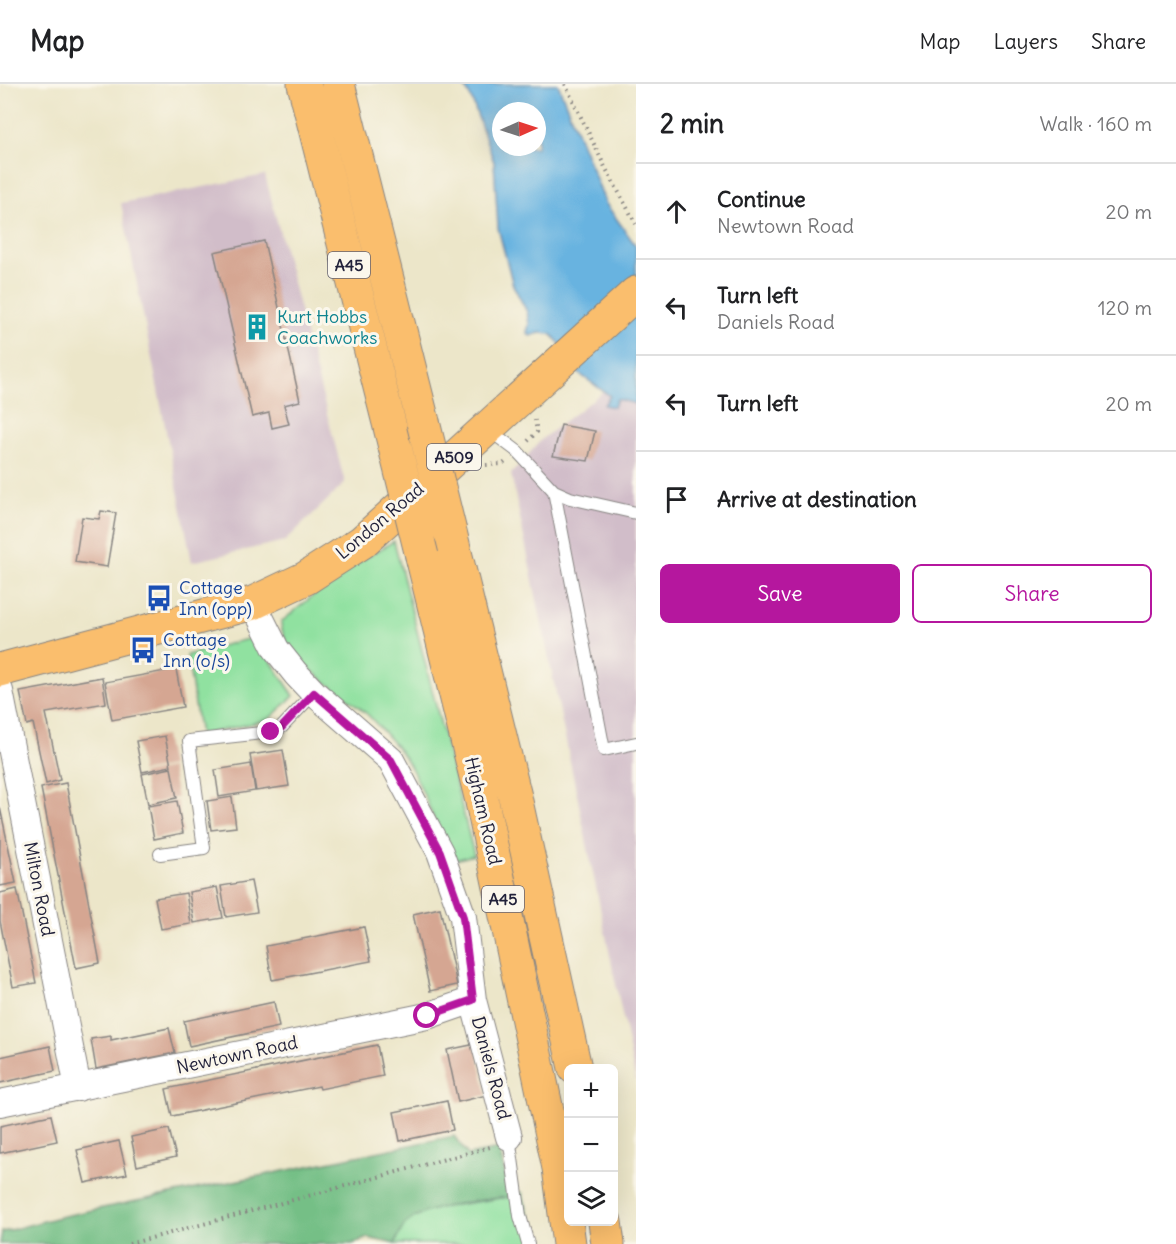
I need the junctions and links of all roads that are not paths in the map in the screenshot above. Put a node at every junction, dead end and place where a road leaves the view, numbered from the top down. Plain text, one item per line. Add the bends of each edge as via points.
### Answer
1 (304, 84) edge
2 (338, 84) edge
3 (346, 84) edge
4 (369, 207) junction
5 (636, 293) edge
6 (486, 427) junction
7 (554, 491) junction
8 (636, 513) edge
9 (253, 603) junction
10 (0, 670) edge
11 (0, 691) edge
12 (314, 693) junction
13 (636, 743) edge
14 (160, 854) dead end
15 (473, 1000) junction
16 (574, 1064) edge
17 (78, 1088) junction
18 (0, 1103) edge
19 (509, 1137) joint
20 (606, 1226) edge
21 (614, 1226) edge
22 (528, 1244) edge
23 (569, 1244) edge
24 (608, 1244) edge
25 (619, 1244) edge

1 - 23 highway, Higham Road / A45, bridge via 481,797 559,1168
2 - 4 highway, A45
3 - 4 highway
4 - 16 highway, Higham Road / A45, bridge via 515,797
5 - 6 highway, London Road / A509
6 - 7 lane via 517,451
6 - 9 highway, London Road / A509 via 362,542 306,578
7 - 8 lane
7 - 13 lane via 604,750
9 - 10 highway, London Road / A509
9 - 12 street, Daniels Road via 276,649
11 - 17 street, Milton Road
12 - 14 lane via 282,727 271,732 189,741 204,848
12 - 15 street, Daniels Road via 391,760 440,852 463,917
15 - 17 street, Newtown Road via 427,1016
15 - 19 street, Daniels Road
17 - 18 street, Newtown Road
19 - 22 lane
20 - 24 highway
21 - 25 lane

